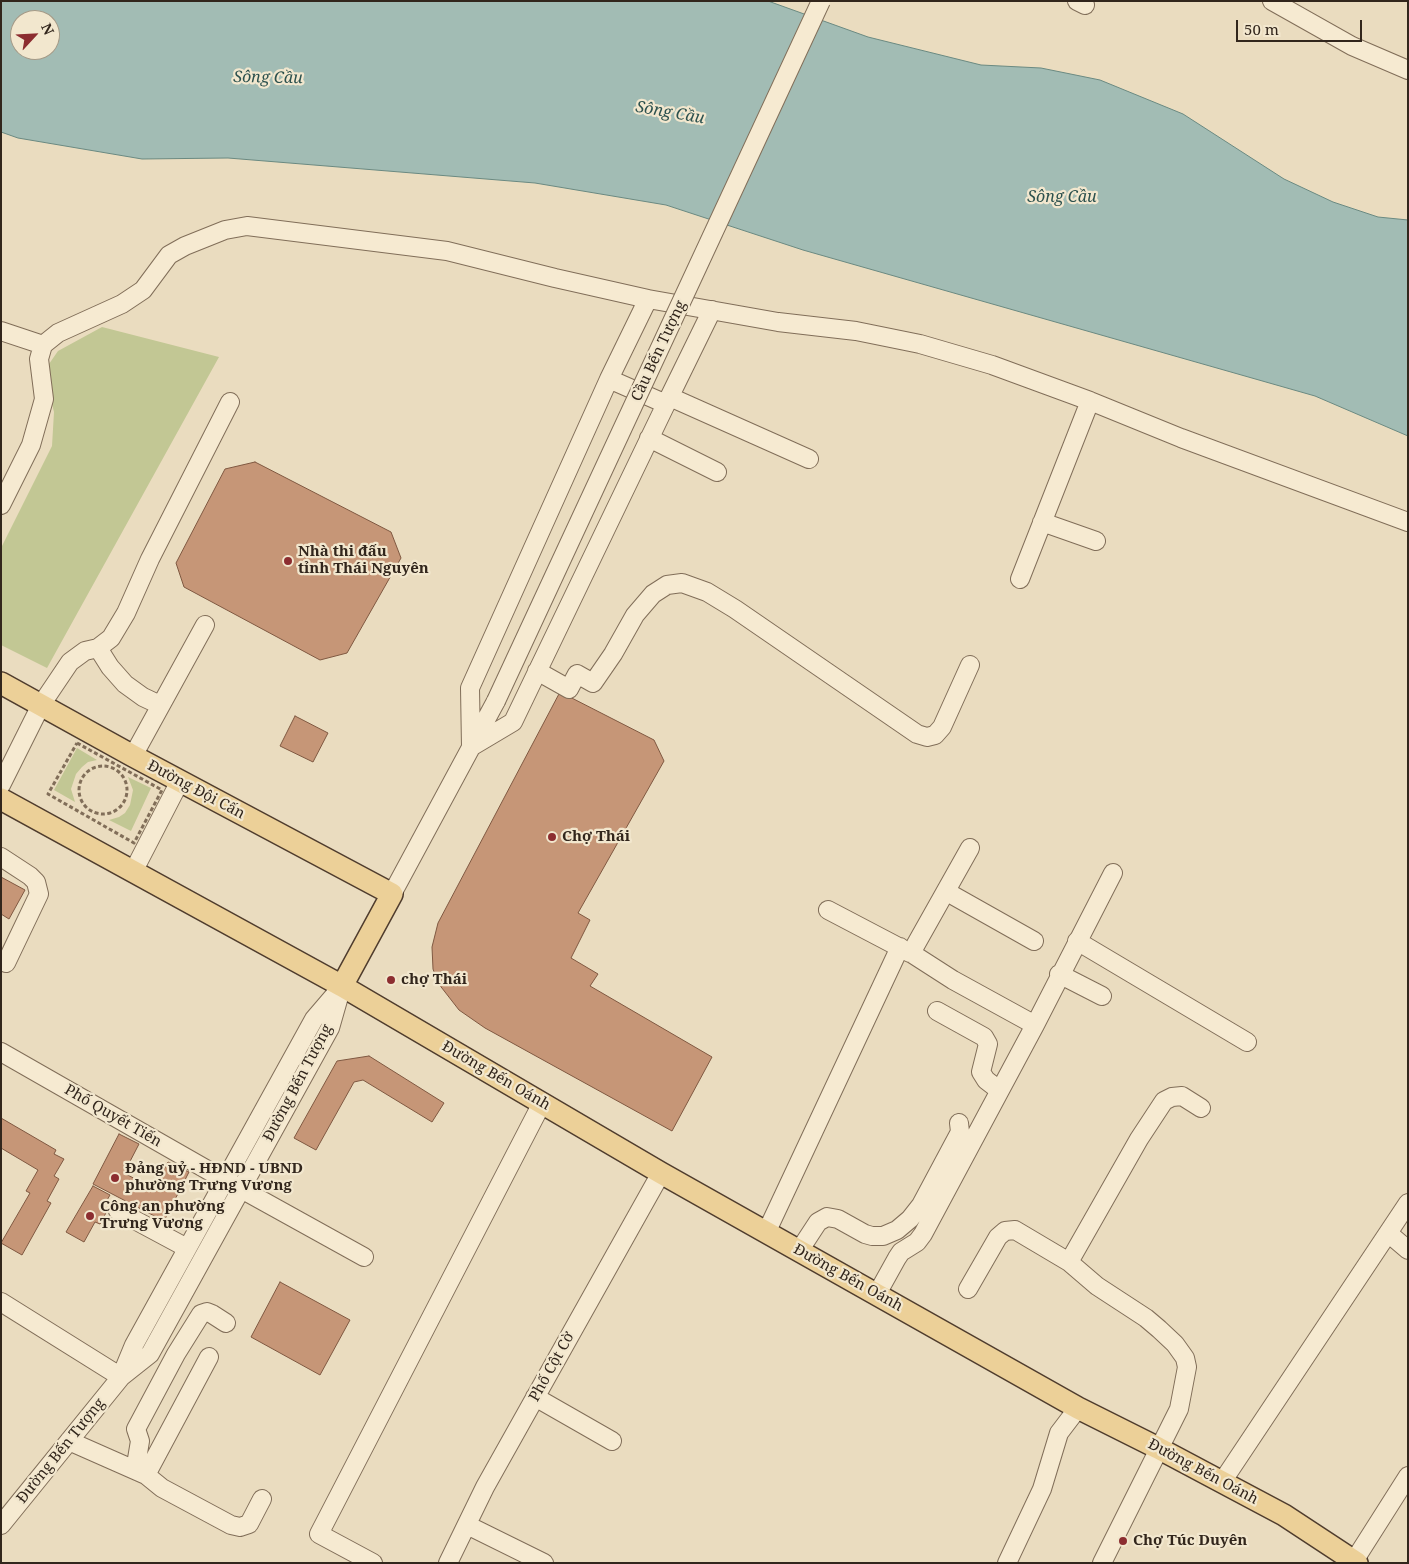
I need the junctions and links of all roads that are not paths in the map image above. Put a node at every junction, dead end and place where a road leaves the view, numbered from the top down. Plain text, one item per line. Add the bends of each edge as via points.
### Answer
1 (821, 1) edge
2 (1272, 1) edge
3 (1408, 70) edge
4 (648, 299) junction
5 (712, 310) junction
6 (1, 331) edge
7 (43, 345) junction
8 (609, 379) junction
9 (668, 400) junction
10 (1090, 401) junction
11 (230, 402) dead end
12 (650, 438) junction
13 (809, 459) dead end
14 (716, 472) dead end
15 (3, 496) edge
16 (1042, 522) junction
17 (1408, 522) edge
18 (1096, 541) dead end
19 (1020, 579) dead end
20 (204, 624) dead end
21 (98, 648) junction
22 (970, 665) dead end
23 (537, 671) junction
24 (1, 684) edge
25 (496, 700) joint
26 (41, 705) junction
27 (160, 705) junction
28 (470, 747) junction
29 (133, 756) junction
30 (180, 781) junction
31 (1, 785) edge
32 (1, 799) edge
33 (970, 848) dead end
34 (1, 857) edge
35 (133, 872) junction
36 (1113, 873) dead end
37 (947, 892) junction
38 (392, 894) junction
39 (828, 910) dead end
40 (1034, 941) dead end
41 (1077, 941) junction
42 (905, 950) junction
43 (6, 963) dead end
44 (1060, 974) junction
45 (342, 986) junction
46 (1102, 996) dead end
47 (937, 1011) dead end
48 (1035, 1025) junction
49 (1247, 1042) dead end
50 (1, 1052) edge
51 (999, 1090) junction
52 (542, 1103) junction
53 (1200, 1108) dead end
54 (959, 1123) dead end
55 (660, 1173) junction
56 (225, 1180) junction
57 (241, 1189) junction
58 (1408, 1203) edge
59 (118, 1212) dead end
60 (766, 1233) junction
61 (1388, 1233) junction
62 (188, 1248) junction
63 (1408, 1250) edge
64 (799, 1251) junction
65 (364, 1257) dead end
66 (1070, 1262) junction
67 (968, 1289) dead end
68 (877, 1294) junction
69 (1, 1302) edge
70 (226, 1323) dead end
71 (209, 1357) dead end
72 (121, 1377) junction
73 (535, 1397) junction
74 (1078, 1408) junction
75 (69, 1441) junction
76 (612, 1441) dead end
77 (1158, 1448) junction
78 (146, 1475) junction
79 (1408, 1476) edge
80 (1222, 1482) junction
81 (262, 1499) dead end
82 (1, 1525) edge
83 (467, 1525) junction
84 (1355, 1562) edge
85 (373, 1563) edge
86 (448, 1563) edge
87 (544, 1563) edge
88 (1007, 1563) edge
89 (1102, 1563) edge

1 - 25 street, Cầu Bến Tượng, bridge
2 - 3 street via 1352,46
4 - 5 street
4 - 7 street via 447,251 247,226 225,230 185,246 170,255 143,290 122,304 58,333
4 - 8 street
5 - 9 street
5 - 10 street via 856,331 920,344 992,365
6 - 7 street
7 - 15 street via 39,359 44,399 31,445
8 - 9 street
8 - 28 street via 470,688
9 - 12 street
9 - 13 street
10 - 16 street
10 - 17 street
11 - 21 street via 126,613 110,638
12 - 14 street
12 - 23 street
16 - 18 street
16 - 19 street
20 - 27 street
21 - 26 street via 84,651 70,662
21 - 27 street via 125,684
22 - 23 street via 942,728 927,737 917,734 735,609 707,592 682,583 667,585 653,594 635,615 593,684 577,674 568,689
23 - 28 street via 513,722
24 - 26 main road, Đường Đội Cấn
25 - 28 street, Đường Bến Tượng
26 - 29 main road, Đường Đội Cấn
26 - 31 street
27 - 29 street
28 - 38 street, Đường Bến Tượng
29 - 30 main road, Đường Đội Cấn
30 - 35 street
30 - 38 main road, Đường Đội Cấn
32 - 35 main road
33 - 37 street
34 - 43 street via 30,876 36,882 39,894
35 - 45 main road
36 - 41 street
37 - 40 street
37 - 42 street
38 - 45 main road, Đường Bến Tượng
39 - 42 street
41 - 44 street
41 - 49 street
42 - 48 street
42 - 60 street
44 - 46 street
44 - 48 street
45 - 52 main road, Đường Bến Oánh
45 - 56 street, Đường Bến Tượng via 314,1019
45 - 57 street, Đường Bến Tượng via 330,1028
47 - 51 street via 984,1037 988,1044 981,1072
48 - 51 street
50 - 56 street, Phố Quyết Tiến
51 - 68 street via 923,1234 901,1252
52 - 55 main road, Đường Bến Oánh
52 - 85 street via 319,1534
53 - 66 street via 1182,1096 1164,1101
54 - 64 street via 960,1132 920,1205 904,1224 883,1236 872,1236 827,1217 818,1222
55 - 60 main road, Đường Bến Oánh
55 - 73 street, Phố Cột Cờ
56 - 57 street, Phố Quyết Tiến
56 - 62 street, Đường Bến Tượng
57 - 65 street, Phố Quyết Tiến
57 - 72 street, Đường Bến Tượng via 150,1354
58 - 61 street
59 - 62 street
60 - 64 main road, Đường Bến Oánh
61 - 63 street
61 - 80 street
62 - 72 street, Đường Bến Tượng via 134,1345
64 - 68 main road, Đường Bến Oánh
66 - 67 street via 1015,1230 1004,1231
66 - 77 street via 1097,1286 1160,1329 1185,1358 1188,1367 1179,1408
68 - 74 main road, Đường Bến Oánh
69 - 72 street
70 - 78 street via 207,1312 201,1314 136,1429 140,1441 138,1459
71 - 78 street
72 - 75 street, Đường Bến Tượng
73 - 76 street
73 - 83 street, Phố Cột Cờ
74 - 77 main road, Đường Bến Oánh
74 - 88 street via 1059,1434 1042,1489
75 - 78 street
75 - 82 street, Đường Bến Tượng
77 - 80 main road, Đường Bến Oánh
77 - 89 street
78 - 81 street via 162,1488 240,1527 249,1524
79 - 84 street
80 - 84 main road, Đường Bến Oánh via 1284,1515
83 - 86 street, Phố Cột Cờ
83 - 87 street

